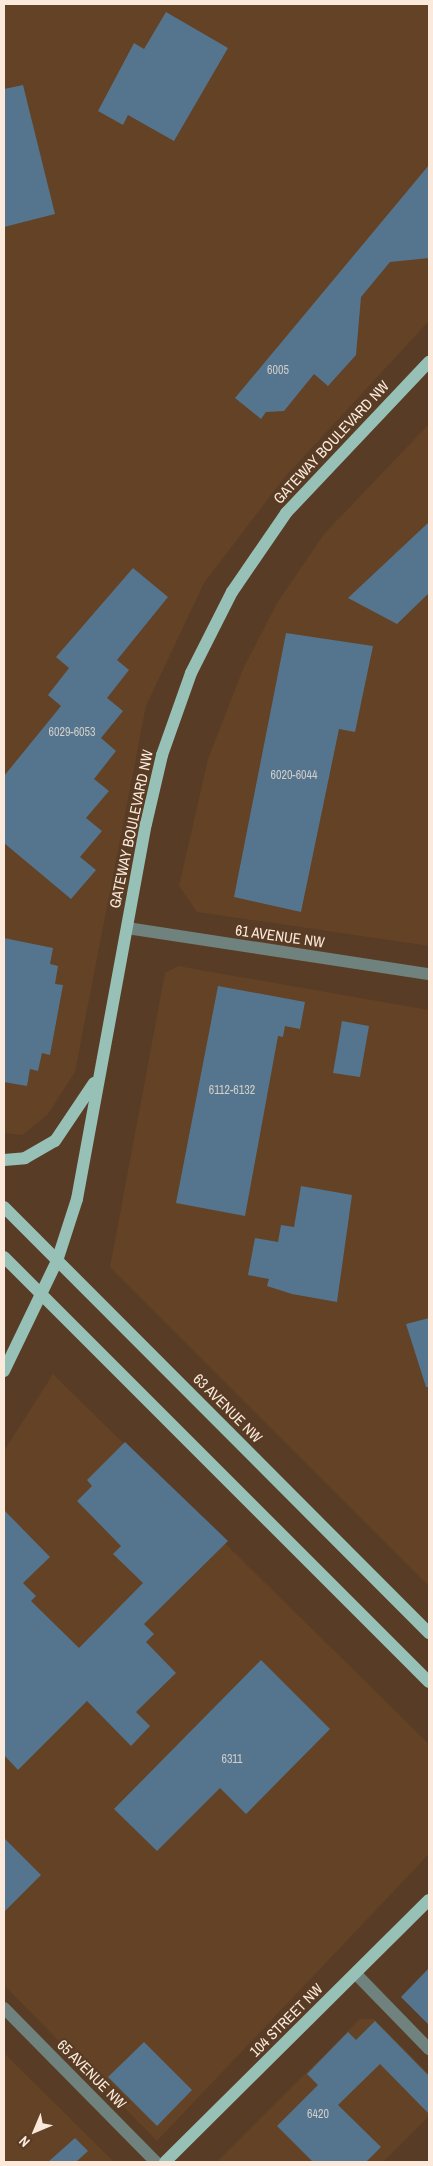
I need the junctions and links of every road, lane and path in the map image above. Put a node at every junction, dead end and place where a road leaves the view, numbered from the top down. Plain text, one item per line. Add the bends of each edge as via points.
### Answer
1 (429, 362) edge
2 (127, 928) junction
3 (429, 974) edge
4 (100, 1075) junction
5 (4, 1160) edge
6 (4, 1206) edge
7 (4, 1257) edge
8 (57, 1260) junction
9 (42, 1295) junction
10 (4, 1371) edge
11 (429, 1633) edge
12 (429, 1682) edge
13 (429, 1900) edge
14 (356, 1974) junction
15 (4, 2008) edge
16 (429, 2049) edge
17 (156, 2162) edge
18 (165, 2162) edge

1 - 2 main road, GATEWAY BOULEVARD NW via 286,513 232,592 204,643 162,755
2 - 3 street, 61 AVENUE NW
2 - 4 main road, GATEWAY BOULEVARD NW
4 - 5 main road via 60,1137 25,1158
4 - 8 main road, GATEWAY BOULEVARD NW via 77,1199
6 - 8 main road, 63 AVENUE NW
7 - 9 main road
8 - 9 main road, GATEWAY BOULEVARD NW
8 - 11 main road, 63 AVENUE NW
9 - 10 main road, GATEWAY BOULEVARD NW
9 - 12 main road
13 - 14 main road, 104 STREET NW
14 - 16 street
14 - 18 main road, 104 STREET NW
15 - 17 street, 65 AVENUE NW

